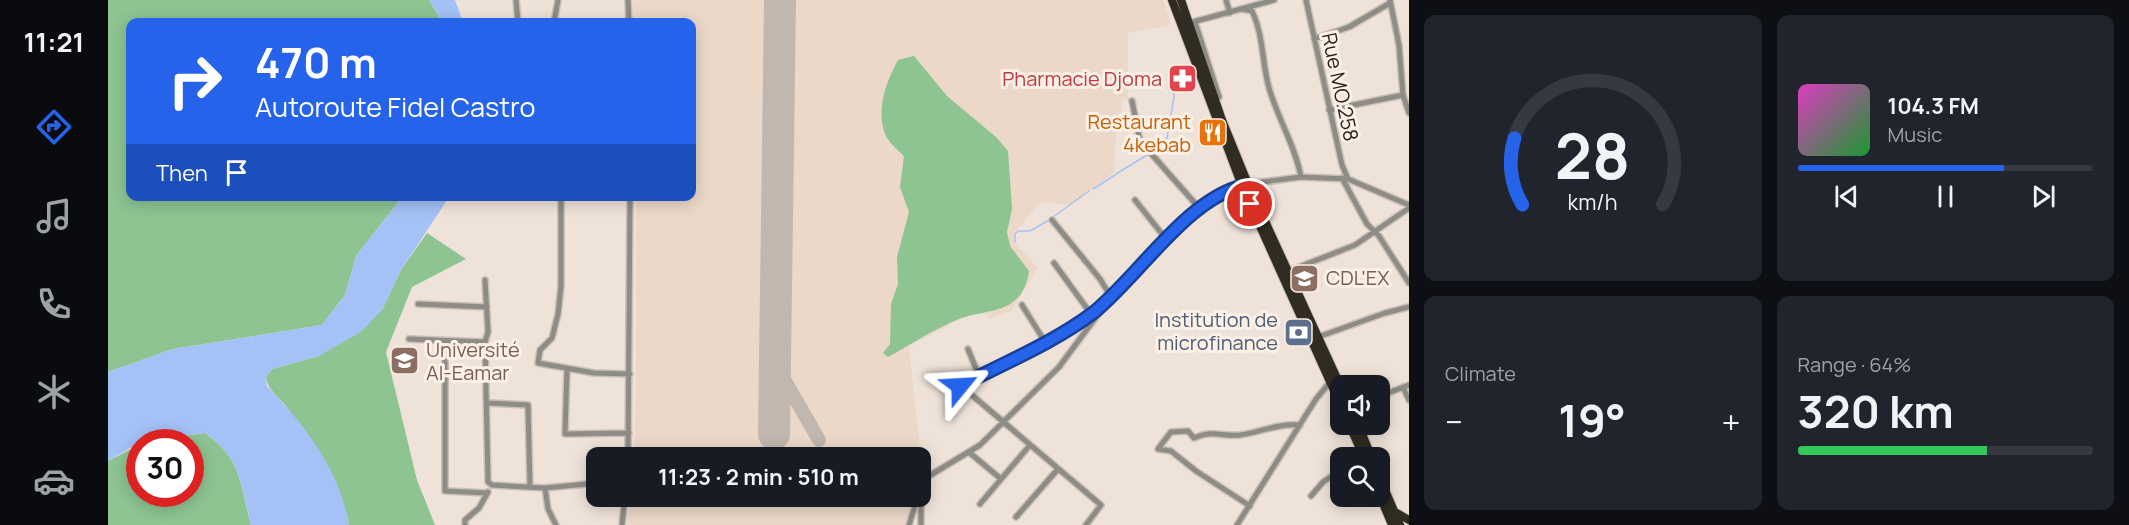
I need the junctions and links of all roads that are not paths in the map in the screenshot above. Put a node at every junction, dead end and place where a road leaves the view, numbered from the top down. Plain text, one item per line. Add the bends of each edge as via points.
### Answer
1 (516, 0) edge
2 (558, 0) edge
3 (628, 0) edge
4 (1172, 0) edge
5 (1181, 0) edge
6 (1226, 0) edge
7 (1274, 0) edge
8 (1306, 0) edge
9 (1390, 2) edge
10 (1242, 9) junction
11 (1230, 13) junction
12 (518, 18) edge
13 (555, 18) edge
14 (629, 18) edge
15 (1192, 22) junction
16 (1314, 39) junction
17 (1403, 95) junction
18 (1219, 97) dead end
19 (1131, 101) dead end
20 (1329, 110) junction
21 (1409, 113) edge
22 (1301, 177) junction
23 (1345, 179) junction
24 (1245, 185) junction
25 (1135, 200) dead end
26 (561, 201) edge
27 (630, 201) edge
28 (1409, 207) edge
29 (1200, 209) junction
30 (1052, 220) dead end
31 (1373, 231) junction
32 (1166, 239) junction
33 (1054, 263) dead end
34 (1289, 271) junction
35 (485, 280) dead end
36 (1409, 283) edge
37 (1111, 297) junction
38 (418, 304) dead end
39 (1022, 305) dead end
40 (487, 307) junction
41 (1409, 307) edge
42 (1091, 314) junction
43 (1318, 337) junction
44 (409, 339) dead end
45 (445, 341) junction
46 (485, 342) junction
47 (1044, 342) junction
48 (968, 349) dead end
49 (567, 369) junction
50 (630, 374) junction
51 (1335, 375) edge
52 (979, 376) junction
53 (1330, 382) joint
54 (1406, 386) edge
55 (1390, 392) edge
56 (1409, 400) edge
57 (487, 403) junction
58 (1003, 421) junction
59 (1300, 425) junction
60 (629, 433) junction
61 (1030, 445) junction
62 (628, 447) edge
63 (970, 453) junction
64 (1058, 469) junction
65 (931, 475) edge
66 (1330, 477) edge
67 (1001, 479) junction
68 (586, 484) edge
69 (492, 485) junction
70 (530, 487) junction
71 (545, 488) junction
72 (487, 493) junction
73 (1311, 496) dead end
74 (1390, 501) edge
75 (980, 504) dead end
76 (1250, 506) junction
77 (624, 507) edge
78 (916, 507) edge
79 (920, 507) edge
80 (1385, 507) edge
81 (1395, 512) junction
82 (1016, 518) dead end
83 (1409, 520) edge
84 (1240, 524) edge
85 (465, 525) edge
86 (556, 525) edge
87 (622, 525) edge
88 (909, 525) edge
89 (921, 525) edge
90 (1086, 525) edge
91 (1392, 525) edge
92 (1400, 525) edge

1 - 12 street
2 - 13 street
3 - 14 street
4 - 24 highway
5 - 15 highway
6 - 11 street
7 - 10 street
8 - 16 street, Rue MO.258
9 - 16 street via 1349,27
9 - 17 street
10 - 11 street
10 - 22 street via 1252,11 1256,18 1269,84 1297,155
11 - 15 street
15 - 18 street
15 - 24 highway
16 - 20 street, Rue MO.258
17 - 20 street
17 - 21 street
19 - 29 street via 1140,141
20 - 23 street, Rue MO.258
22 - 23 street
22 - 24 street
23 - 28 street
23 - 31 street, Rue MO.258
24 - 29 street
24 - 34 highway
24 - 53 highway
25 - 32 street
26 - 49 street via 558,314 552,338 540,350 538,363
27 - 50 street
28 - 31 street
29 - 32 street
30 - 37 street
31 - 34 street via 1354,245
31 - 36 street, Rue MO.258
32 - 37 street
33 - 42 street
34 - 43 highway
35 - 40 street
37 - 42 street
37 - 58 street via 1059,367
38 - 40 street
39 - 47 street
40 - 46 street
41 - 43 street
42 - 47 street
43 - 51 highway
44 - 45 street
45 - 46 street
45 - 72 street via 445,491
46 - 57 street
47 - 52 street
48 - 52 street
49 - 50 street
49 - 60 street via 565,434
50 - 60 street
52 - 58 street via 960,386
53 - 59 street
54 - 55 street
54 - 56 street
57 - 69 street via 486,477
57 - 70 street via 528,405
58 - 61 street
58 - 63 street
59 - 76 street
59 - 76 street via 1264,428 1237,436 1216,432 1194,438 1188,431 1171,432 1158,448 1171,451
60 - 62 street
61 - 64 street
61 - 67 street
63 - 65 street
63 - 67 street
64 - 82 street
64 - 90 street via 1101,505
66 - 73 street
67 - 75 street
68 - 71 street
69 - 70 street
69 - 72 street
70 - 71 street
71 - 86 street via 548,509
72 - 85 street
74 - 81 highway
76 - 84 street
77 - 87 street
78 - 88 street
79 - 89 street
80 - 91 highway
81 - 83 highway
81 - 92 highway

